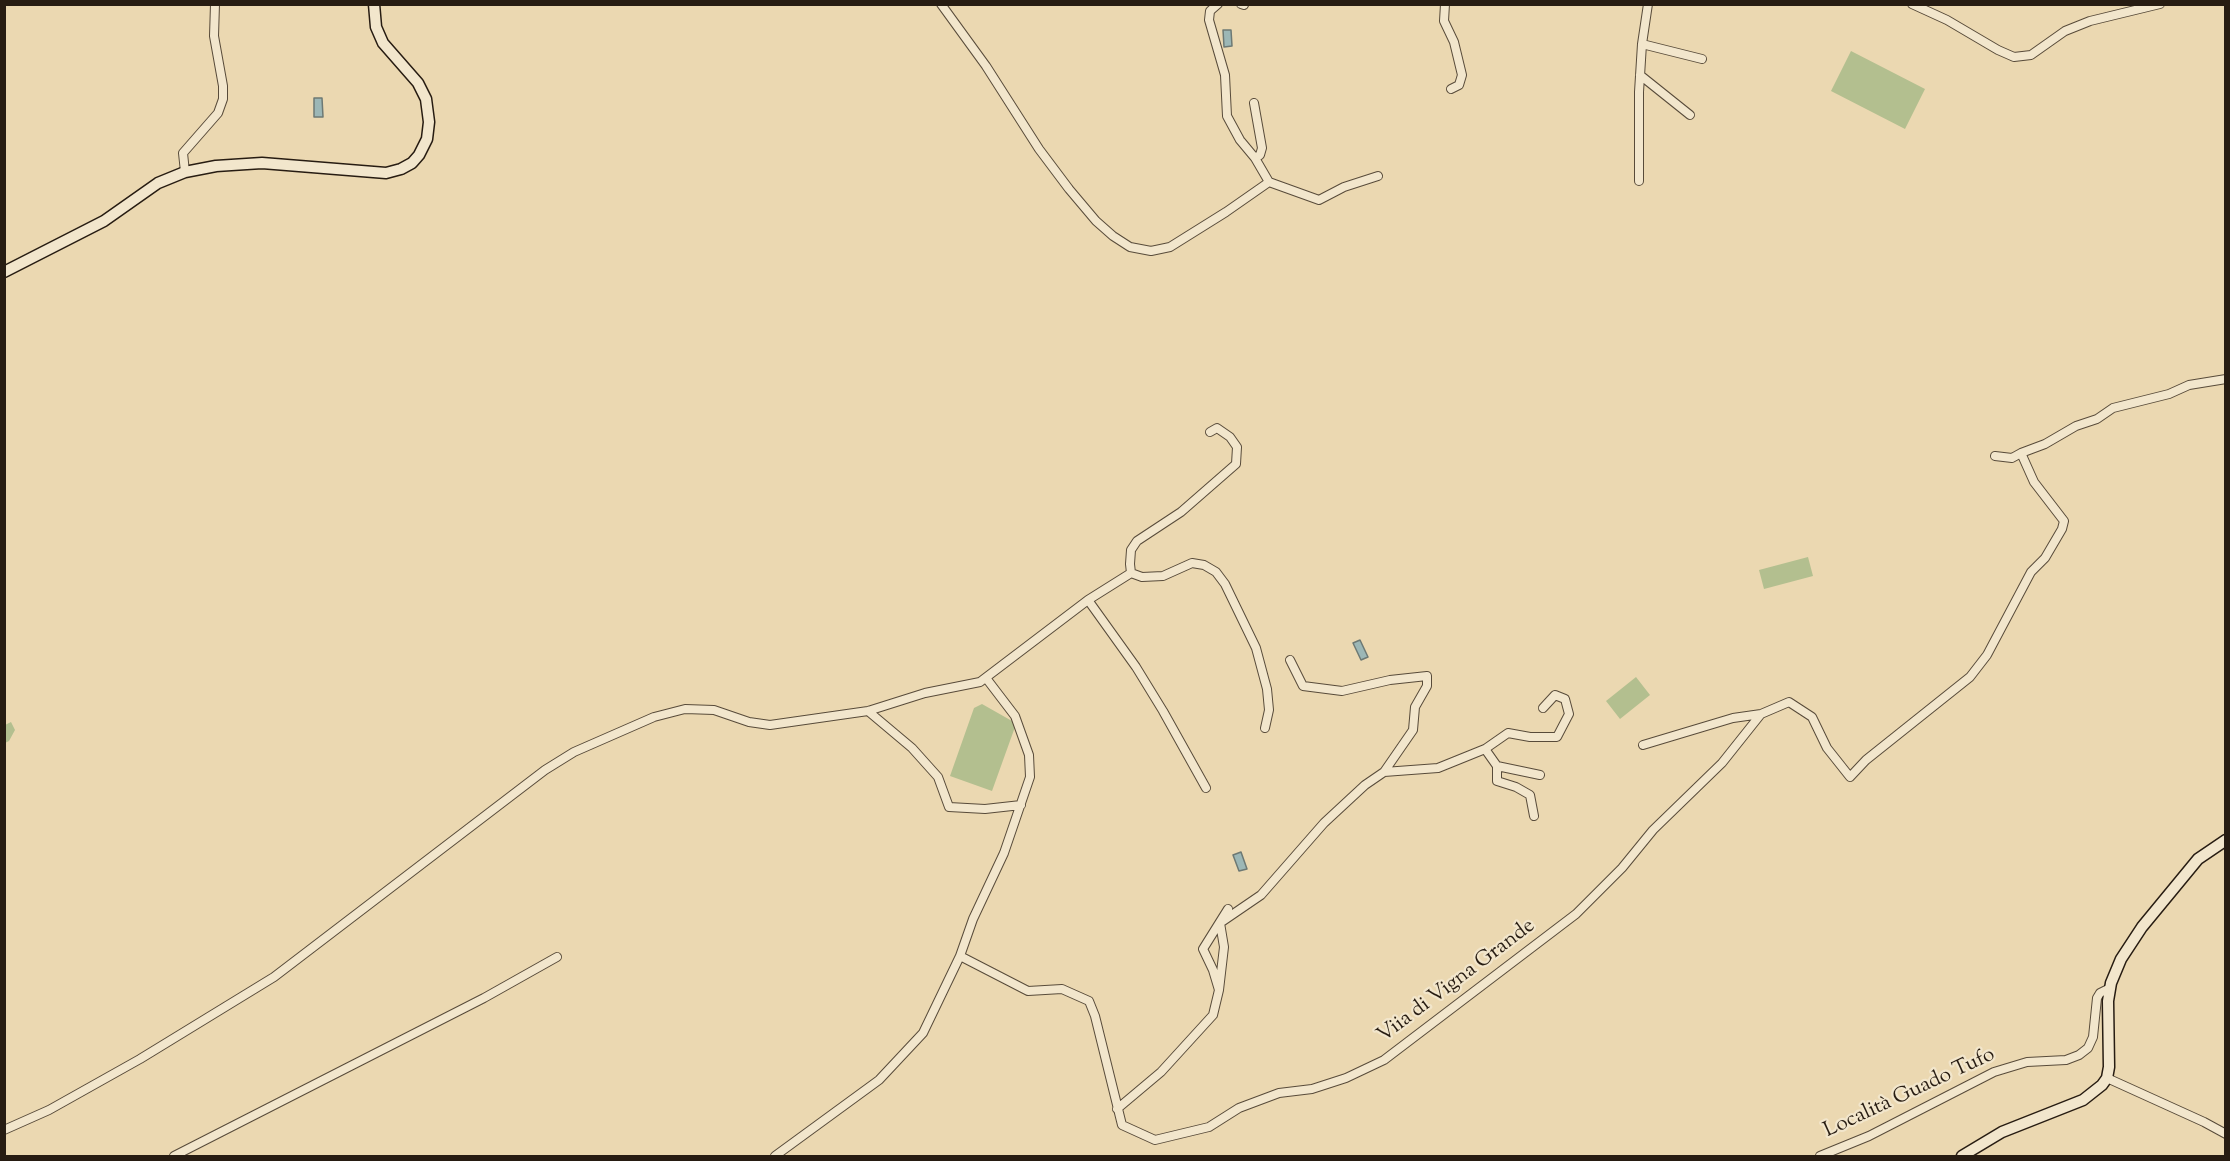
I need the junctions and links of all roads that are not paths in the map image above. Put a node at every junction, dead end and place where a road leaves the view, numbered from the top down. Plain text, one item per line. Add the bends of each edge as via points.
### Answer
1 (216, 4) edge
2 (374, 4) edge
3 (941, 4) edge
4 (1218, 4) edge
5 (1445, 4) edge
6 (1648, 4) edge
7 (1912, 4) edge
8 (2160, 4) edge
9 (1642, 44) junction
10 (1702, 59) dead end
11 (1640, 75) junction
12 (1451, 89) dead end
13 (1254, 103) dead end
14 (1690, 115) dead end
15 (1255, 158) junction
16 (185, 172) junction
17 (1378, 176) dead end
18 (1639, 181) dead end
19 (1269, 182) junction
20 (4, 272) edge
21 (2226, 379) edge
22 (1210, 432) dead end
23 (2020, 453) junction
24 (1995, 456) dead end
25 (1131, 573) junction
26 (1088, 600) junction
27 (1290, 660) dead end
28 (986, 678) junction
29 (1543, 708) dead end
30 (868, 711) junction
31 (1761, 714) junction
32 (1265, 728) dead end
33 (1643, 745) dead end
34 (1485, 749) junction
35 (1497, 766) junction
36 (1384, 772) junction
37 (1540, 775) dead end
38 (1206, 788) dead end
39 (1021, 805) junction
40 (1534, 816) dead end
41 (2226, 840) edge
42 (1228, 909) dead end
43 (1220, 923) junction
44 (960, 956) junction
45 (557, 957) dead end
46 (2110, 988) junction
47 (1219, 990) junction
48 (2107, 1078) junction
49 (1117, 1109) junction
50 (6, 1129) edge
51 (2226, 1134) edge
52 (174, 1156) edge
53 (775, 1156) edge
54 (1820, 1156) edge
55 (1962, 1156) edge

1 - 16 street via 214,36 223,99 218,113 183,153
2 - 16 street via 376,27 383,43 418,83 426,99 427,139 412,163 386,173 262,163
3 - 19 street via 1059,176 1096,221 1125,243 1147,250 1166,248
4 - 15 street via 1210,11 1209,20 1225,75 1227,116
5 - 12 street via 1444,21 1462,75 1459,85
6 - 9 street
7 - 8 street via 2014,57 2031,55 2065,31 2090,21
9 - 10 street
9 - 11 street
11 - 14 street
11 - 18 street
13 - 15 street via 1262,148
15 - 19 street
16 - 20 street via 158,183 104,221
17 - 19 street via 1319,200
21 - 23 street via 2189,385 2113,408
22 - 25 street via 1217,428 1230,437 1237,447 1236,465 1181,512 1137,541 1131,550
23 - 24 street via 2012,458
23 - 31 street, Viia di Vigna Grande via 2034,482 2064,521 2045,558 2031,572 1987,655 1970,677 1850,777 1827,748 1812,717 1789,702
25 - 26 street
25 - 32 street via 1163,576 1192,563 1216,572 1256,648 1268,689
26 - 28 street
26 - 38 street via 1163,711
27 - 36 street via 1303,686 1342,691 1427,676 1427,686 1415,707 1413,730
28 - 30 street
28 - 39 street via 1015,716 1029,754 1030,777
29 - 34 street via 1555,695 1565,699 1569,714 1557,737 1508,733
30 - 39 street via 912,748 938,777 949,807
30 - 50 street via 770,725 714,710 685,709 654,717 574,752 274,977 140,1059 49,1110
31 - 33 street via 1733,718
31 - 49 street, Viia di Vigna Grande via 1722,763 1653,830 1576,914 1384,1060 1312,1089 1279,1092 1239,1108 1209,1127 1155,1140 1122,1125
34 - 35 street
34 - 36 street via 1438,768
35 - 37 street
35 - 40 street via 1497,782 1530,795
36 - 43 street via 1324,824 1261,895
39 - 44 street
41 - 46 street via 2198,859 2142,927 2121,959
42 - 43 street
43 - 47 street via 1224,947
43 - 47 street via 1203,949
44 - 49 street, Viia di Vigna Grande via 1028,991 1062,989 1089,1001
44 - 53 street via 924,1033 879,1080
45 - 52 street
46 - 48 street
46 - 54 street, Località Guado Tufo via 2097,998 2092,1041 2079,1055 2001,1070
47 - 49 street via 1213,1015 1161,1072
48 - 51 street
48 - 55 street via 2083,1100 2002,1132

